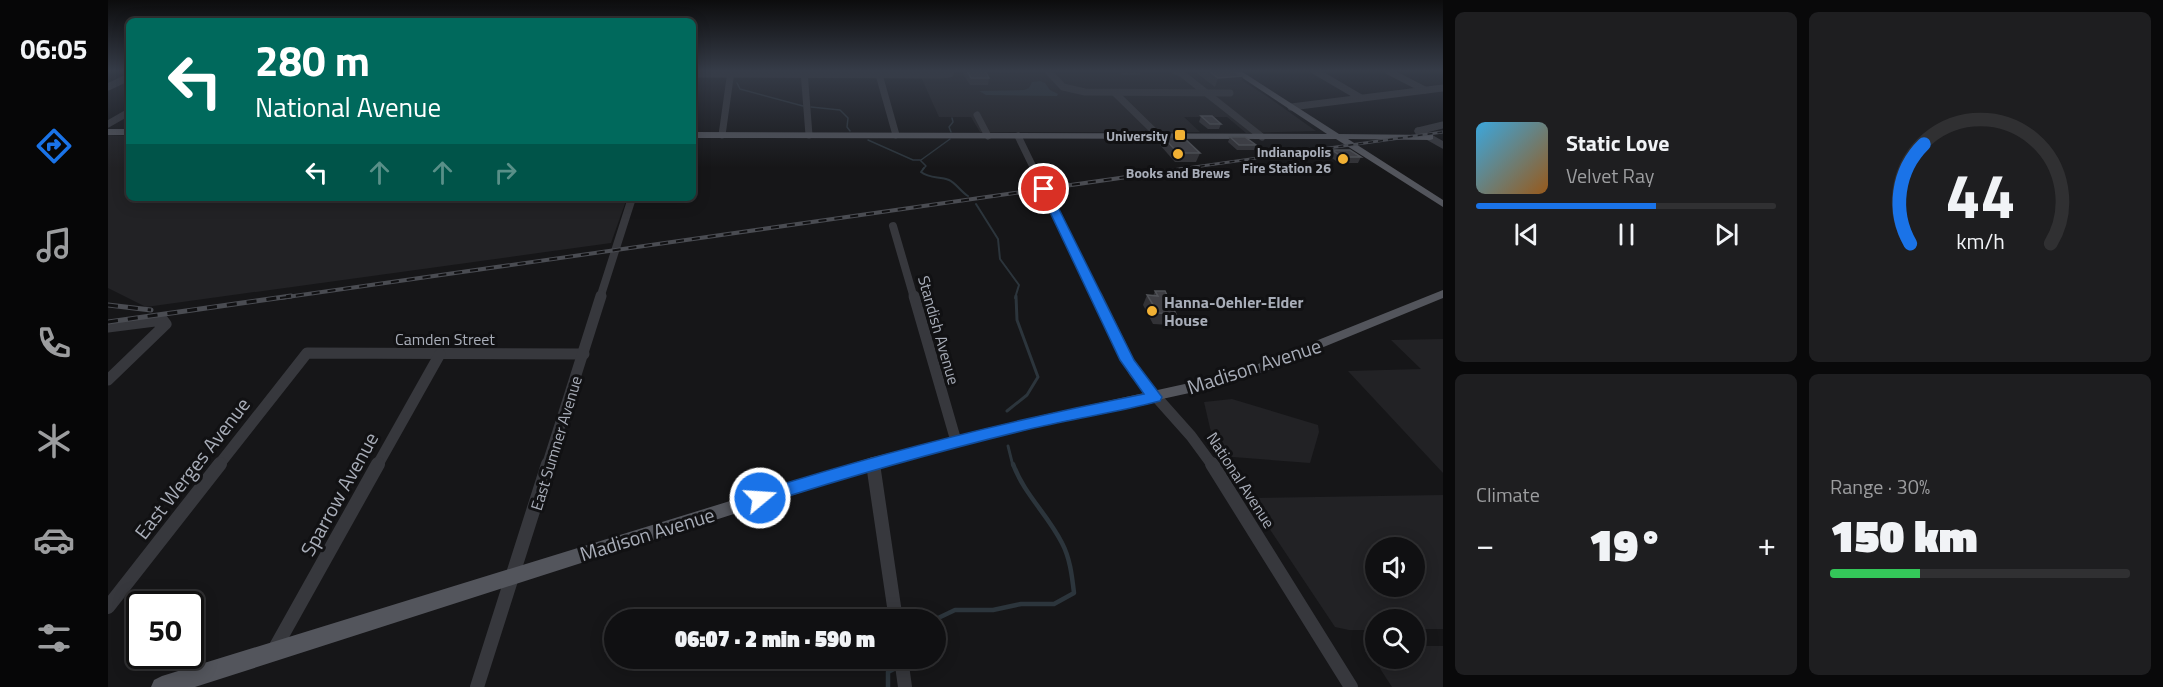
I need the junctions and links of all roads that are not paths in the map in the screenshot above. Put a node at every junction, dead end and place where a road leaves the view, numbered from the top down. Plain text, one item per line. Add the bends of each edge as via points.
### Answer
1 (727, 103) edge
2 (807, 103) edge
3 (887, 103) edge
4 (1125, 103) edge
5 (1220, 103) edge
6 (1286, 103) edge
7 (1322, 103) edge
8 (1292, 107) junction
9 (126, 114) edge
10 (977, 115) dead end
11 (108, 124) edge
12 (1443, 125) edge
13 (108, 132) edge
14 (126, 132) edge
15 (696, 135) edge
16 (722, 135) junction
17 (809, 135) junction
18 (896, 135) junction
19 (988, 136) junction
20 (1018, 136) junction
21 (1159, 136) junction
22 (1262, 137) junction
23 (1336, 137) junction
24 (1430, 137) junction
25 (1443, 137) edge
26 (1443, 145) edge
27 (631, 201) edge
28 (1443, 204) edge
29 (1443, 212) edge
30 (893, 226) dead end
31 (1443, 294) edge
32 (108, 327) edge
33 (307, 353) joint
34 (440, 354) junction
35 (584, 354) junction
36 (108, 380) edge
37 (1154, 397) junction
38 (956, 441) junction
39 (873, 463) junction
40 (512, 576) junction
41 (108, 607) edge
42 (894, 609) edge
43 (272, 653) junction
44 (903, 669) edge
45 (162, 687) edge
46 (477, 687) edge
47 (905, 687) edge
48 (1351, 687) edge

1 - 16 street
2 - 17 street
3 - 18 street
4 - 21 street
5 - 22 street
6 - 8 main road
7 - 8 street
8 - 23 main road
9 - 11 street
10 - 19 street
12 - 24 street via 1418,129
13 - 14 main road
15 - 16 main road
16 - 17 main road
17 - 18 main road
18 - 19 main road
19 - 20 main road
20 - 21 main road
20 - 37 street, National Avenue via 1127,360
21 - 22 main road
22 - 23 main road
23 - 24 main road
23 - 28 main road
23 - 29 main road via 1335,141
24 - 25 main road
24 - 26 street
27 - 35 street, East Sumner Avenue
30 - 38 street, Standish Avenue
31 - 37 main road, Madison Avenue via 1269,365
32 - 36 street via 152,320 165,322 162,330
33 - 34 street, Camden Street
33 - 41 street, East Werges Avenue
34 - 35 street, Camden Street
34 - 43 street, Sparrow Avenue
35 - 40 street, East Sumner Avenue
37 - 38 main road, Madison Avenue
37 - 48 street, National Avenue via 1209,459
38 - 39 main road, Madison Avenue
39 - 40 main road, Madison Avenue
39 - 42 street
40 - 43 main road, Madison Avenue
40 - 46 street, East Sumner Avenue
43 - 45 main road, Madison Avenue
44 - 47 street

